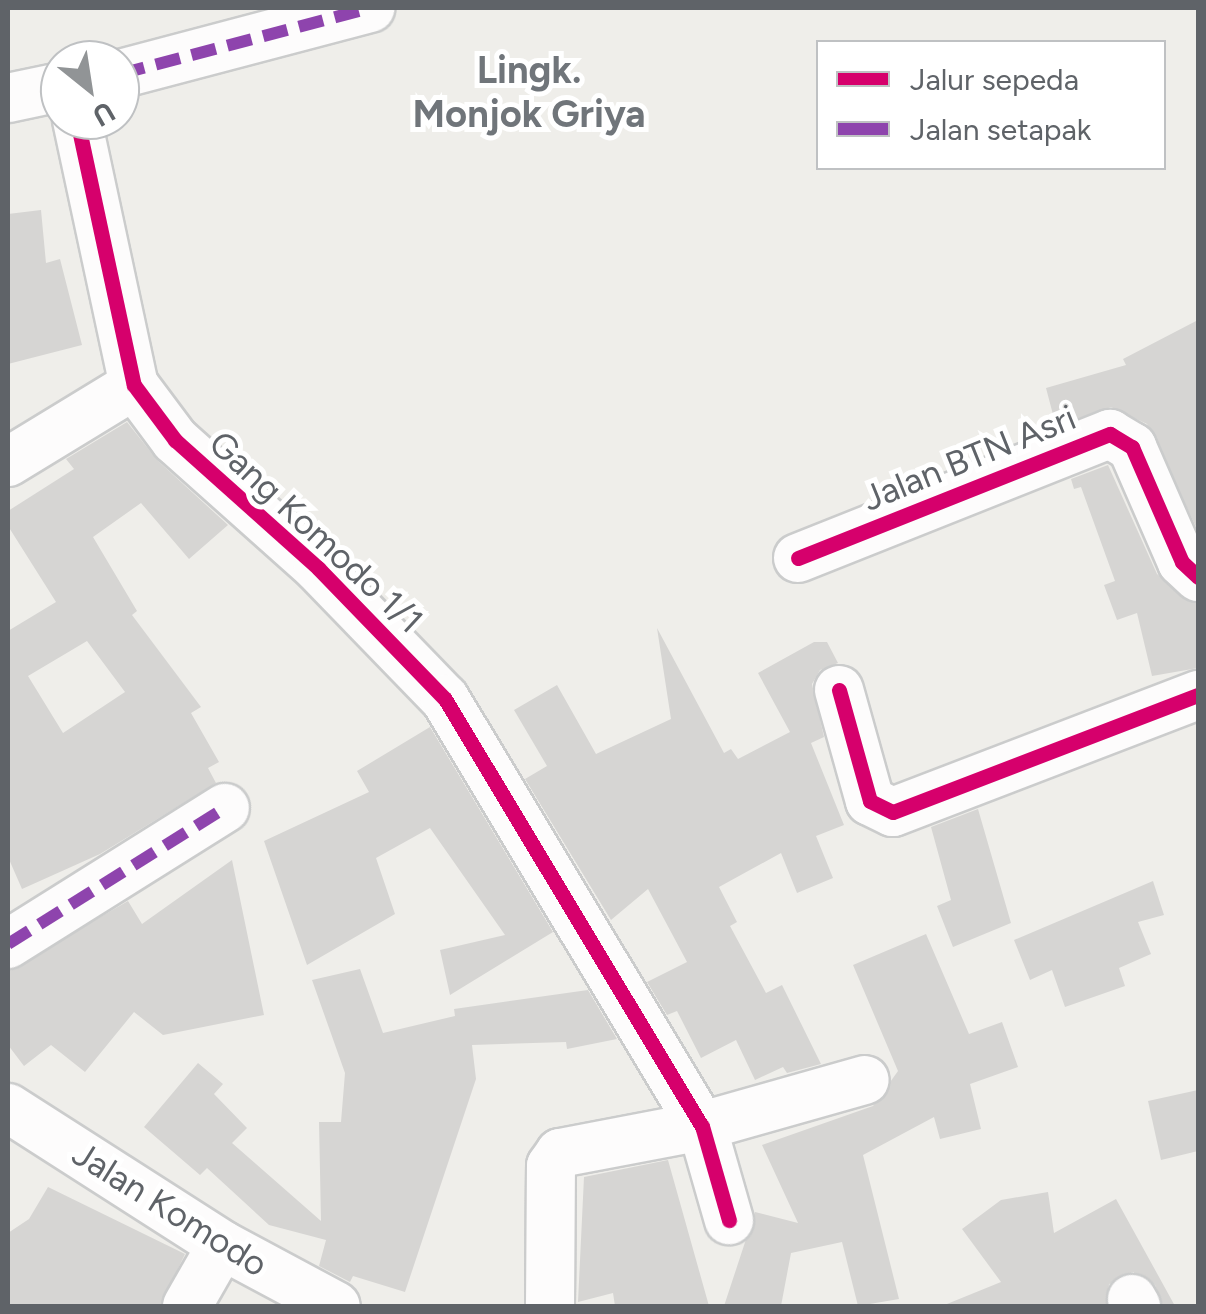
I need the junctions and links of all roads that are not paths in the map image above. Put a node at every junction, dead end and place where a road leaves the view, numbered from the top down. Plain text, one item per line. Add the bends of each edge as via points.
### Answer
1 (370, 8) edge
2 (140, 69) edge
3 (40, 91) edge
4 (8, 98) edge
5 (81, 140) edge
6 (134, 385) junction
7 (8, 462) edge
8 (798, 558) dead end
9 (1198, 577) edge
10 (839, 690) dead end
11 (1198, 695) edge
12 (225, 808) dead end
13 (8, 944) edge
14 (865, 1080) dead end
15 (8, 1108) edge
16 (702, 1126) junction
17 (729, 1220) dead end
18 (222, 1245) junction
19 (187, 1306) edge
20 (336, 1306) edge
21 (550, 1306) edge

1 - 2 street
3 - 4 street
5 - 6 street, Gang Komodo 1/1
6 - 7 street
6 - 16 street, Gang Komodo 1/1 via 175,440 318,568 445,699
8 - 9 street, Jalan BTN Asri via 1110,434 1132,446 1182,562
10 - 11 street via 870,801 893,812
12 - 13 street
14 - 16 street
15 - 18 street, Jalan Komodo
16 - 17 street, Gang Komodo 1/1
16 - 21 street via 569,1149 554,1159
18 - 19 street
18 - 20 street, Jalan Komodo

